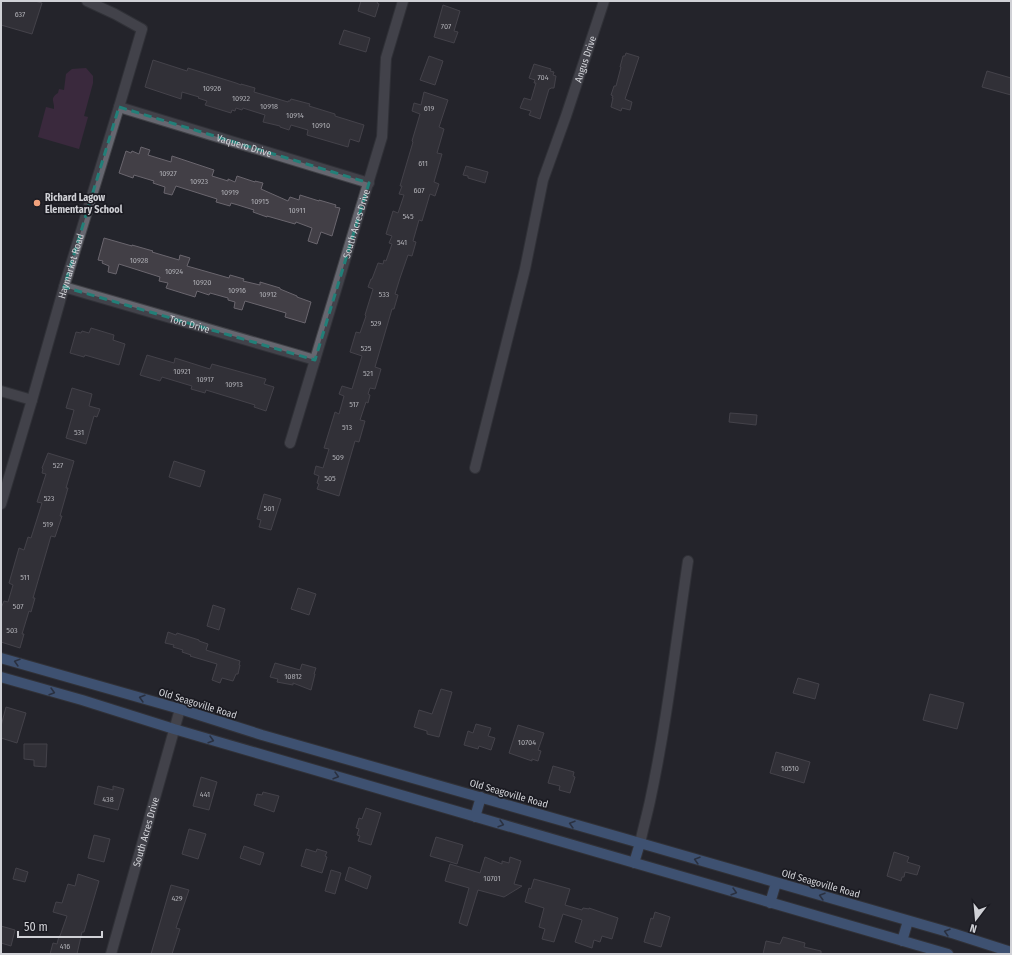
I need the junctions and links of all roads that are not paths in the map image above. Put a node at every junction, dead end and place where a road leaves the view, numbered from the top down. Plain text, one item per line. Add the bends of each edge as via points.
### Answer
1 (87, 1) edge
2 (403, 1) edge
3 (604, 1) edge
4 (119, 107) junction
5 (369, 183) junction
6 (64, 287) junction
7 (315, 360) junction
8 (1, 391) edge
9 (32, 400) junction
10 (290, 443) dead end
11 (476, 468) dead end
12 (1, 504) edge
13 (688, 561) dead end
14 (1, 658) edge
15 (1, 677) edge
16 (180, 709) junction
17 (174, 729) junction
18 (481, 797) junction
19 (475, 817) junction
20 (640, 843) junction
21 (634, 863) junction
22 (776, 882) junction
23 (770, 903) junction
24 (908, 921) junction
25 (902, 941) junction
26 (1011, 952) edge
27 (111, 954) edge
28 (948, 954) edge

1 - 4 street, Haymarket Road via 142,29
2 - 5 street, South Acres Drive via 386,58 382,137
3 - 11 street, Angus Drive via 543,180 525,269
4 - 5 street, Vaquero Drive
4 - 6 street, Haymarket Road
5 - 7 street, South Acres Drive
6 - 7 street, Toro Drive
6 - 9 street, Haymarket Road
7 - 10 street, South Acres Drive
8 - 9 street
9 - 12 street, Haymarket Road
13 - 20 street via 670,689
16 -> 14 main road, Old Seagoville Road
15 -> 17 main road
16 - 17 street, South Acres Drive
16 - 18 main road, Old Seagoville Road
17 -> 19 main road
17 - 27 street, South Acres Drive
18 - 19 main road
20 -> 18 main road, Old Seagoville Road
19 -> 21 main road
20 - 21 main road
22 -> 20 main road, Old Seagoville Road
21 -> 23 main road
22 - 23 main road
24 -> 22 main road, Old Seagoville Road
23 - 25 main road
24 - 25 main road
26 -> 24 main road, Old Seagoville Road
25 - 28 main road

